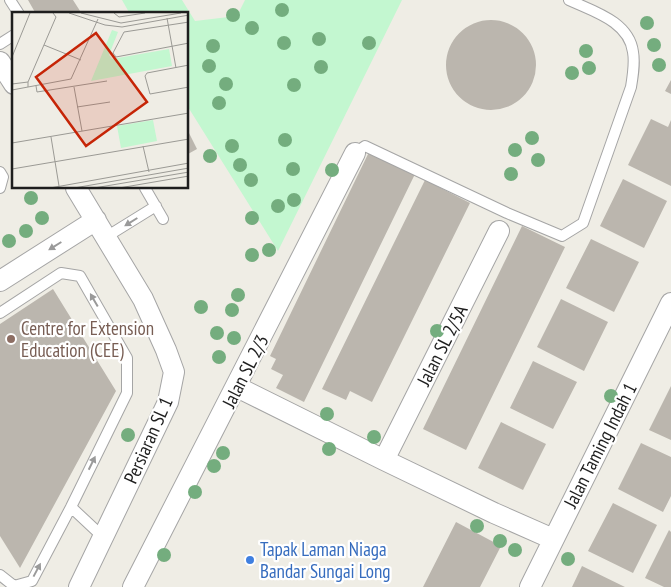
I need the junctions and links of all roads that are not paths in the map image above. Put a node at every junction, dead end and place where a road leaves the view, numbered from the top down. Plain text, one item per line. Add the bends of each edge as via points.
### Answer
1 (10, 0) edge
2 (568, 0) edge
3 (18, 12) edge
4 (12, 36) edge
5 (0, 44) edge
6 (0, 62) edge
7 (12, 81) edge
8 (355, 153) joint
9 (0, 172) edge
10 (0, 188) edge
11 (77, 189) edge
12 (146, 189) edge
13 (156, 206) junction
14 (163, 218) dead end
15 (101, 229) junction
16 (499, 230) dead end
17 (0, 281) edge
18 (671, 303) edge
19 (0, 313) edge
20 (237, 387) junction
21 (384, 460) junction
22 (71, 507) junction
23 (103, 537) junction
24 (553, 538) junction
25 (0, 575) edge
26 (78, 587) edge
27 (133, 587) edge
28 (530, 587) edge

1 - 3 lane
2 - 8 lane via 616,23 624,30 633,50 631,87 583,223 562,236 365,146
4 - 5 lane
6 - 7 street
8 - 20 street, Jalan SL 2/3
9 - 10 lane via 3,177
11 - 15 street, Persiaran SL 1
12 - 13 lane
13 - 14 lane
13 -> 15 lane
15 -> 17 street
15 - 23 street, Persiaran SL 1 via 143,299 174,372 168,402
16 - 21 street, Jalan SL 2/5A
18 - 24 street, Jalan Taming Indah 1
22 -> 19 lane via 127,393 127,358 80,276 61,273
20 - 21 street
20 - 27 street, Jalan SL 2/3
21 - 24 street
22 - 23 lane
25 -> 22 lane via 14,586 32,581
23 - 26 street, Persiaran SL 1
24 - 28 street, Jalan Taming Indah 1

